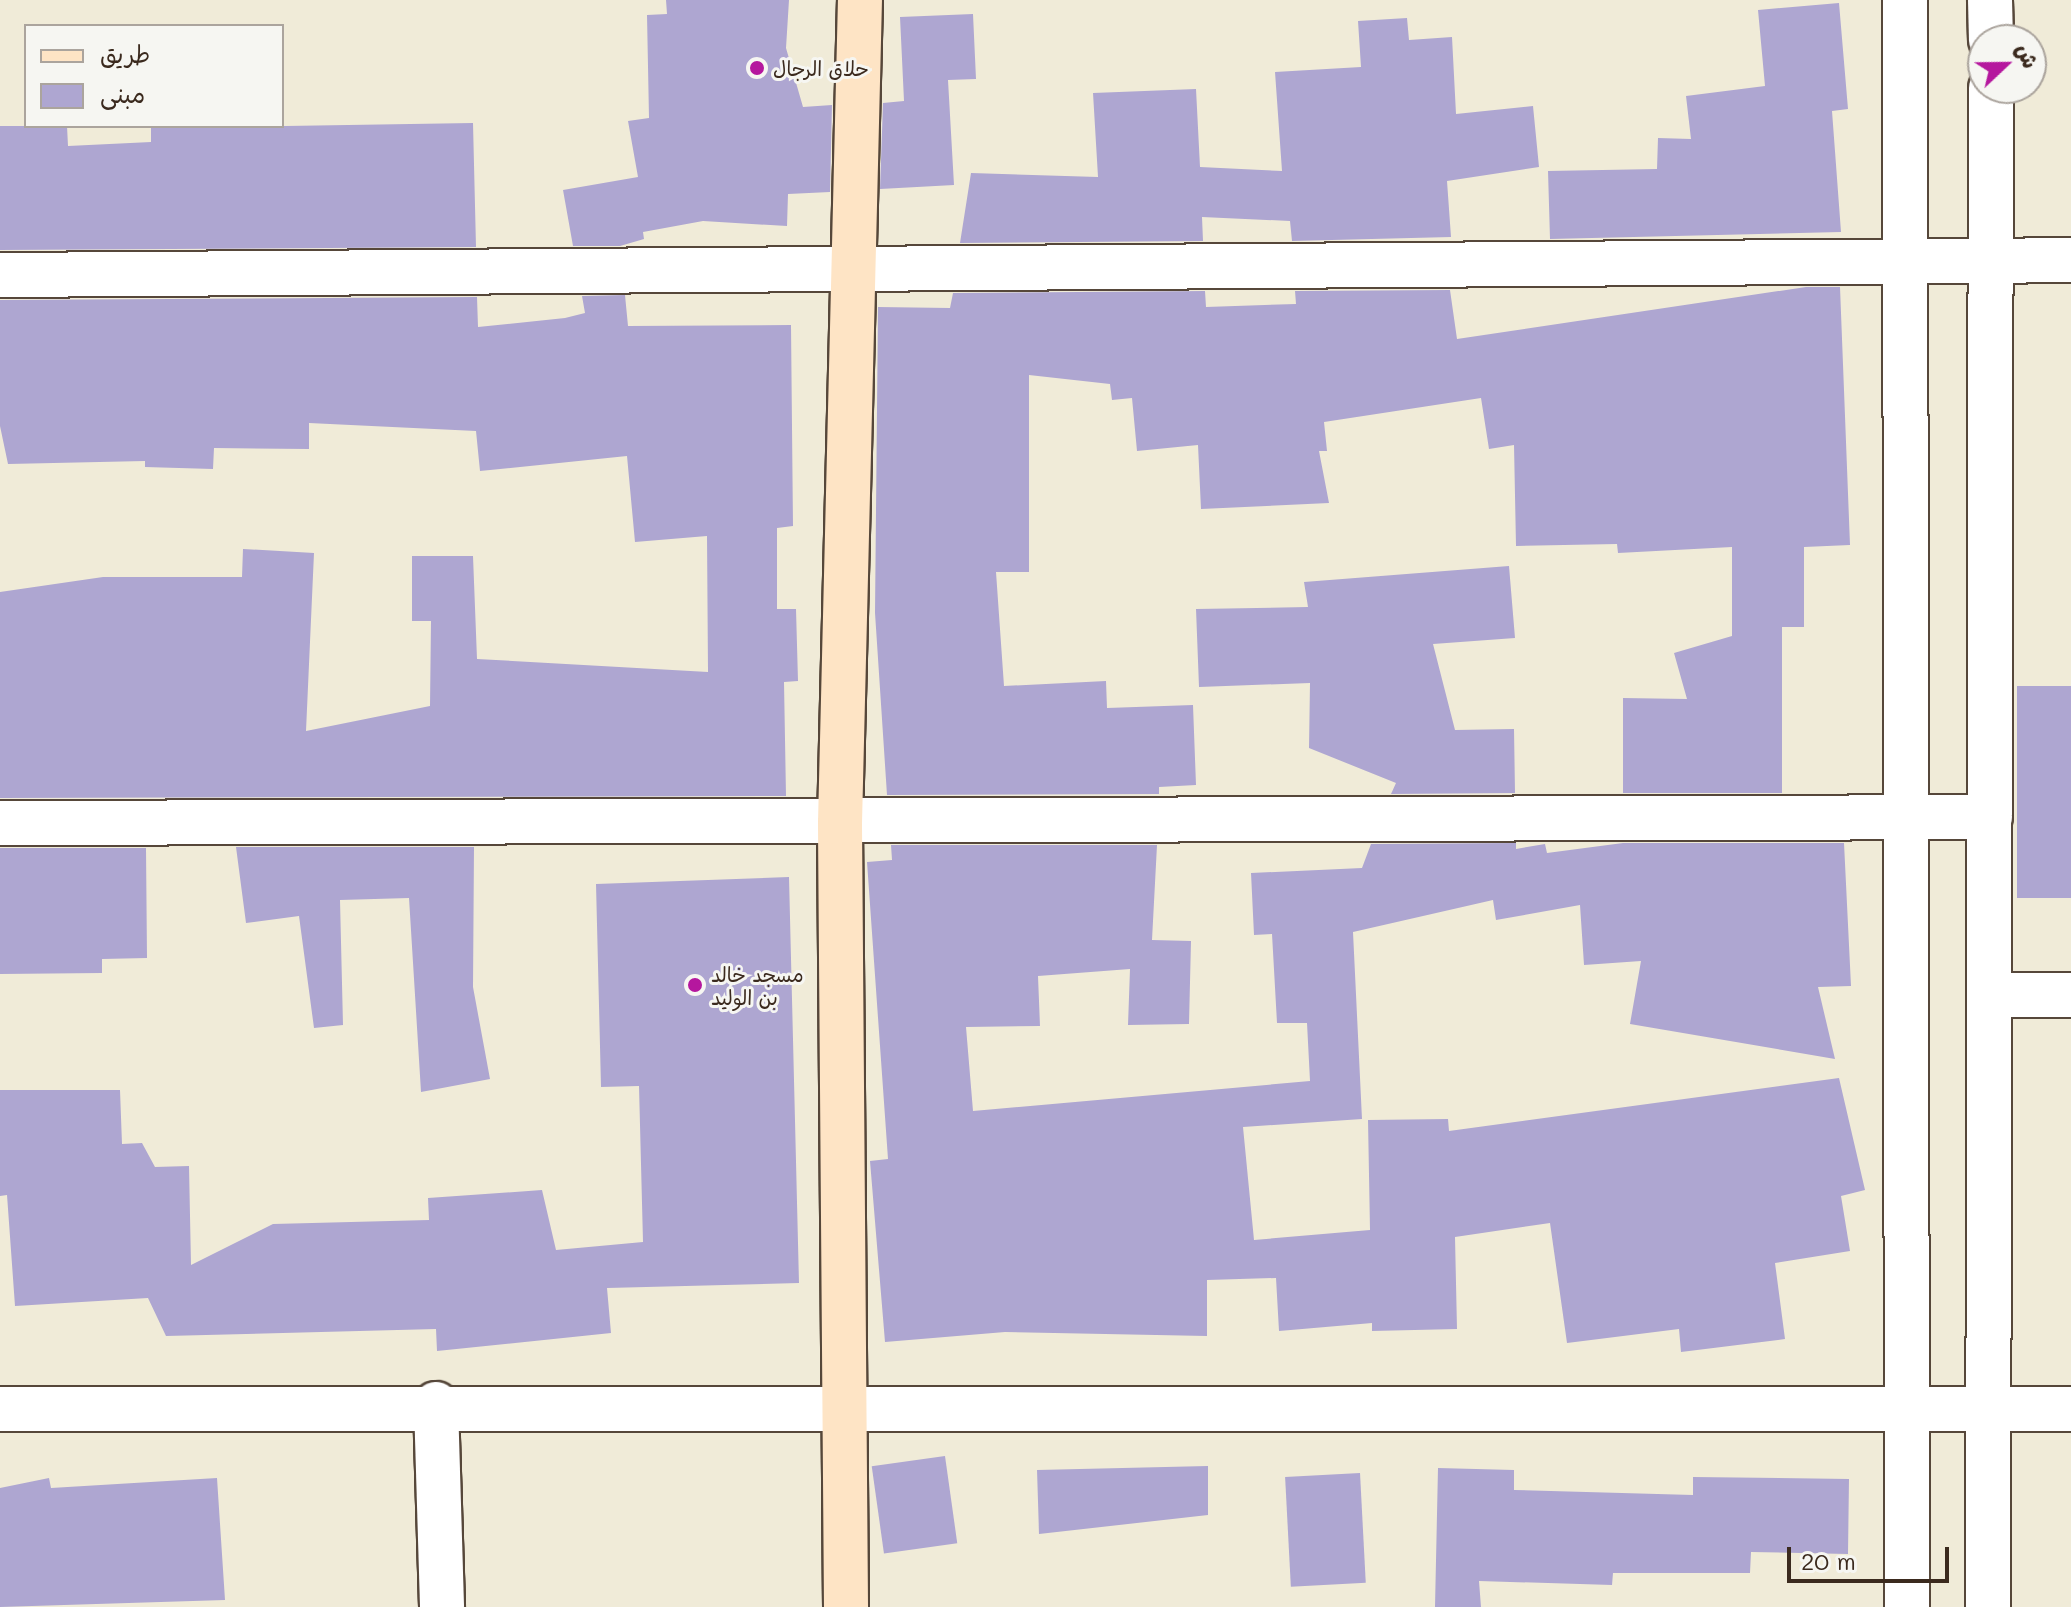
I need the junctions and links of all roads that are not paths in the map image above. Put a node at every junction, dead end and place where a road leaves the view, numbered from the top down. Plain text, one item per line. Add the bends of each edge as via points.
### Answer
1 (860, 0) edge
2 (1905, 0) edge
3 (1990, 0) edge
4 (1991, 24) edge
5 (1991, 104) edge
6 (1994, 260) junction
7 (2071, 260) edge
8 (1905, 262) junction
9 (858, 274) junction
10 (0, 275) edge
11 (1906, 817) junction
12 (1990, 817) junction
13 (0, 823) edge
14 (840, 823) junction
15 (1989, 995) junction
16 (2071, 995) edge
17 (436, 1404) junction
18 (0, 1409) edge
19 (2071, 1409) edge
20 (844, 1411) junction
21 (1906, 1413) junction
22 (1988, 1413) junction
23 (442, 1607) edge
24 (846, 1607) edge
25 (1907, 1607) edge
26 (1988, 1607) edge

1 - 9 main road
2 - 8 street
3 - 4 street
5 - 6 street
6 - 7 street
6 - 8 street
6 - 12 street
8 - 9 street
8 - 11 street
9 - 10 street
9 - 14 main road
11 - 12 street
11 - 14 street
11 - 21 street
12 - 15 street
13 - 14 street
14 - 20 main road
15 - 16 street
15 - 22 street
17 - 18 street
17 - 20 street
17 - 23 street
19 - 22 street
20 - 21 street
20 - 24 main road
21 - 22 street
21 - 25 street
22 - 26 street

